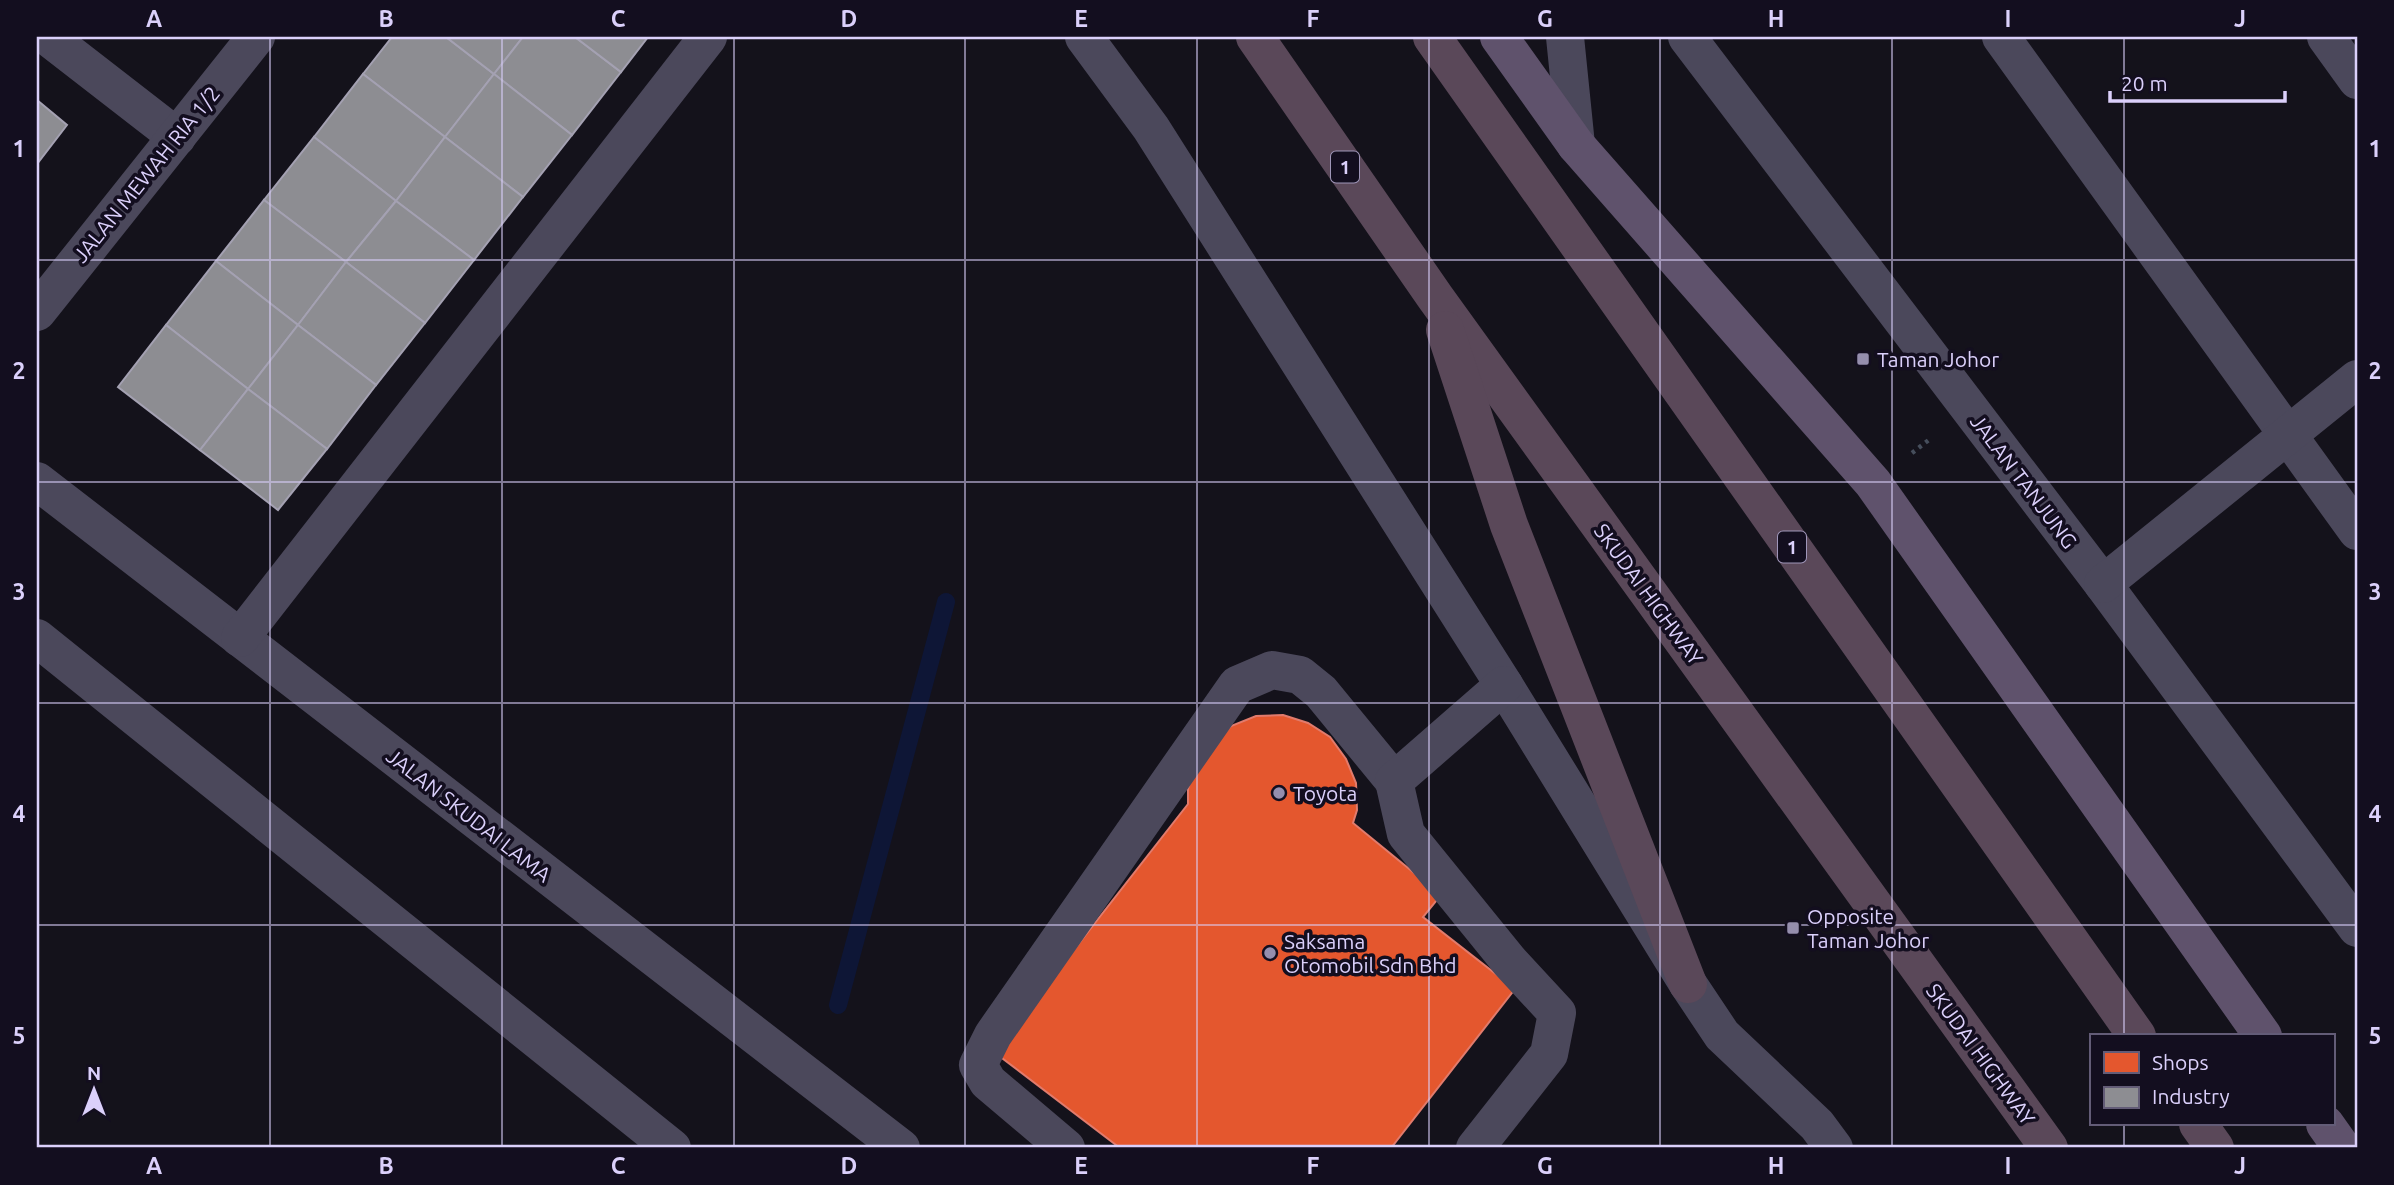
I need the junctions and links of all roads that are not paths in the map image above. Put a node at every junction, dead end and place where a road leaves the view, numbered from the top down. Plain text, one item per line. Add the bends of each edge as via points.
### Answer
1 (48, 37) edge
2 (256, 37) edge
3 (708, 37) edge
4 (1084, 37) edge
5 (1255, 37) edge
6 (1432, 37) edge
7 (1499, 37) edge
8 (1564, 37) edge
9 (1687, 37) edge
10 (2001, 37) edge
11 (2326, 37) edge
12 (2357, 80) edge
13 (177, 137) junction
14 (1576, 145) junction
15 (1435, 297) junction
16 (37, 312) edge
17 (2357, 379) edge
18 (2288, 435) junction
19 (37, 481) edge
20 (2357, 531) edge
21 (2103, 584) junction
22 (37, 638) edge
23 (240, 638) junction
24 (1504, 685) junction
25 (1394, 781) junction
26 (2357, 928) edge
27 (1688, 984) junction
28 (2136, 1034) edge
29 (2262, 1034) edge
30 (2200, 1126) edge
31 (2326, 1126) edge
32 (1819, 1140) edge
33 (672, 1148) edge
34 (901, 1148) edge
35 (1066, 1148) edge
36 (1475, 1148) edge
37 (2049, 1148) edge
38 (2216, 1148) edge
39 (2342, 1148) edge

1 - 13 street
2 - 13 street, JALAN MEWAH RIA 1/2
3 - 23 street
4 - 24 street via 1151,128
5 - 15 highway, SKUDAI HIGHWAY / 1
6 - 28 highway, 1
7 - 14 main road
8 - 14 street
9 - 21 street, JALAN TANJUNG
10 - 18 street
11 - 12 street
13 - 16 street, JALAN MEWAH RIA 1/2
14 - 29 main road via 1873,483
15 - 27 highway via 1508,525
15 - 37 highway, SKUDAI HIGHWAY / 1
17 - 18 street
18 - 20 street
18 - 21 street
19 - 23 street, JALAN SKUDAI LAMA
21 - 26 street, JALAN TANJUNG
22 - 33 street
23 - 34 street, JALAN SKUDAI LAMA
24 - 25 street
24 - 27 street
25 - 35 street via 1321,692 1300,675 1272,670 1237,685 993,1035 978,1065 988,1082
25 - 36 street via 1406,834 1508,961 1557,1013 1549,1054
27 - 32 street via 1722,1035
30 - 38 highway
31 - 39 main road

